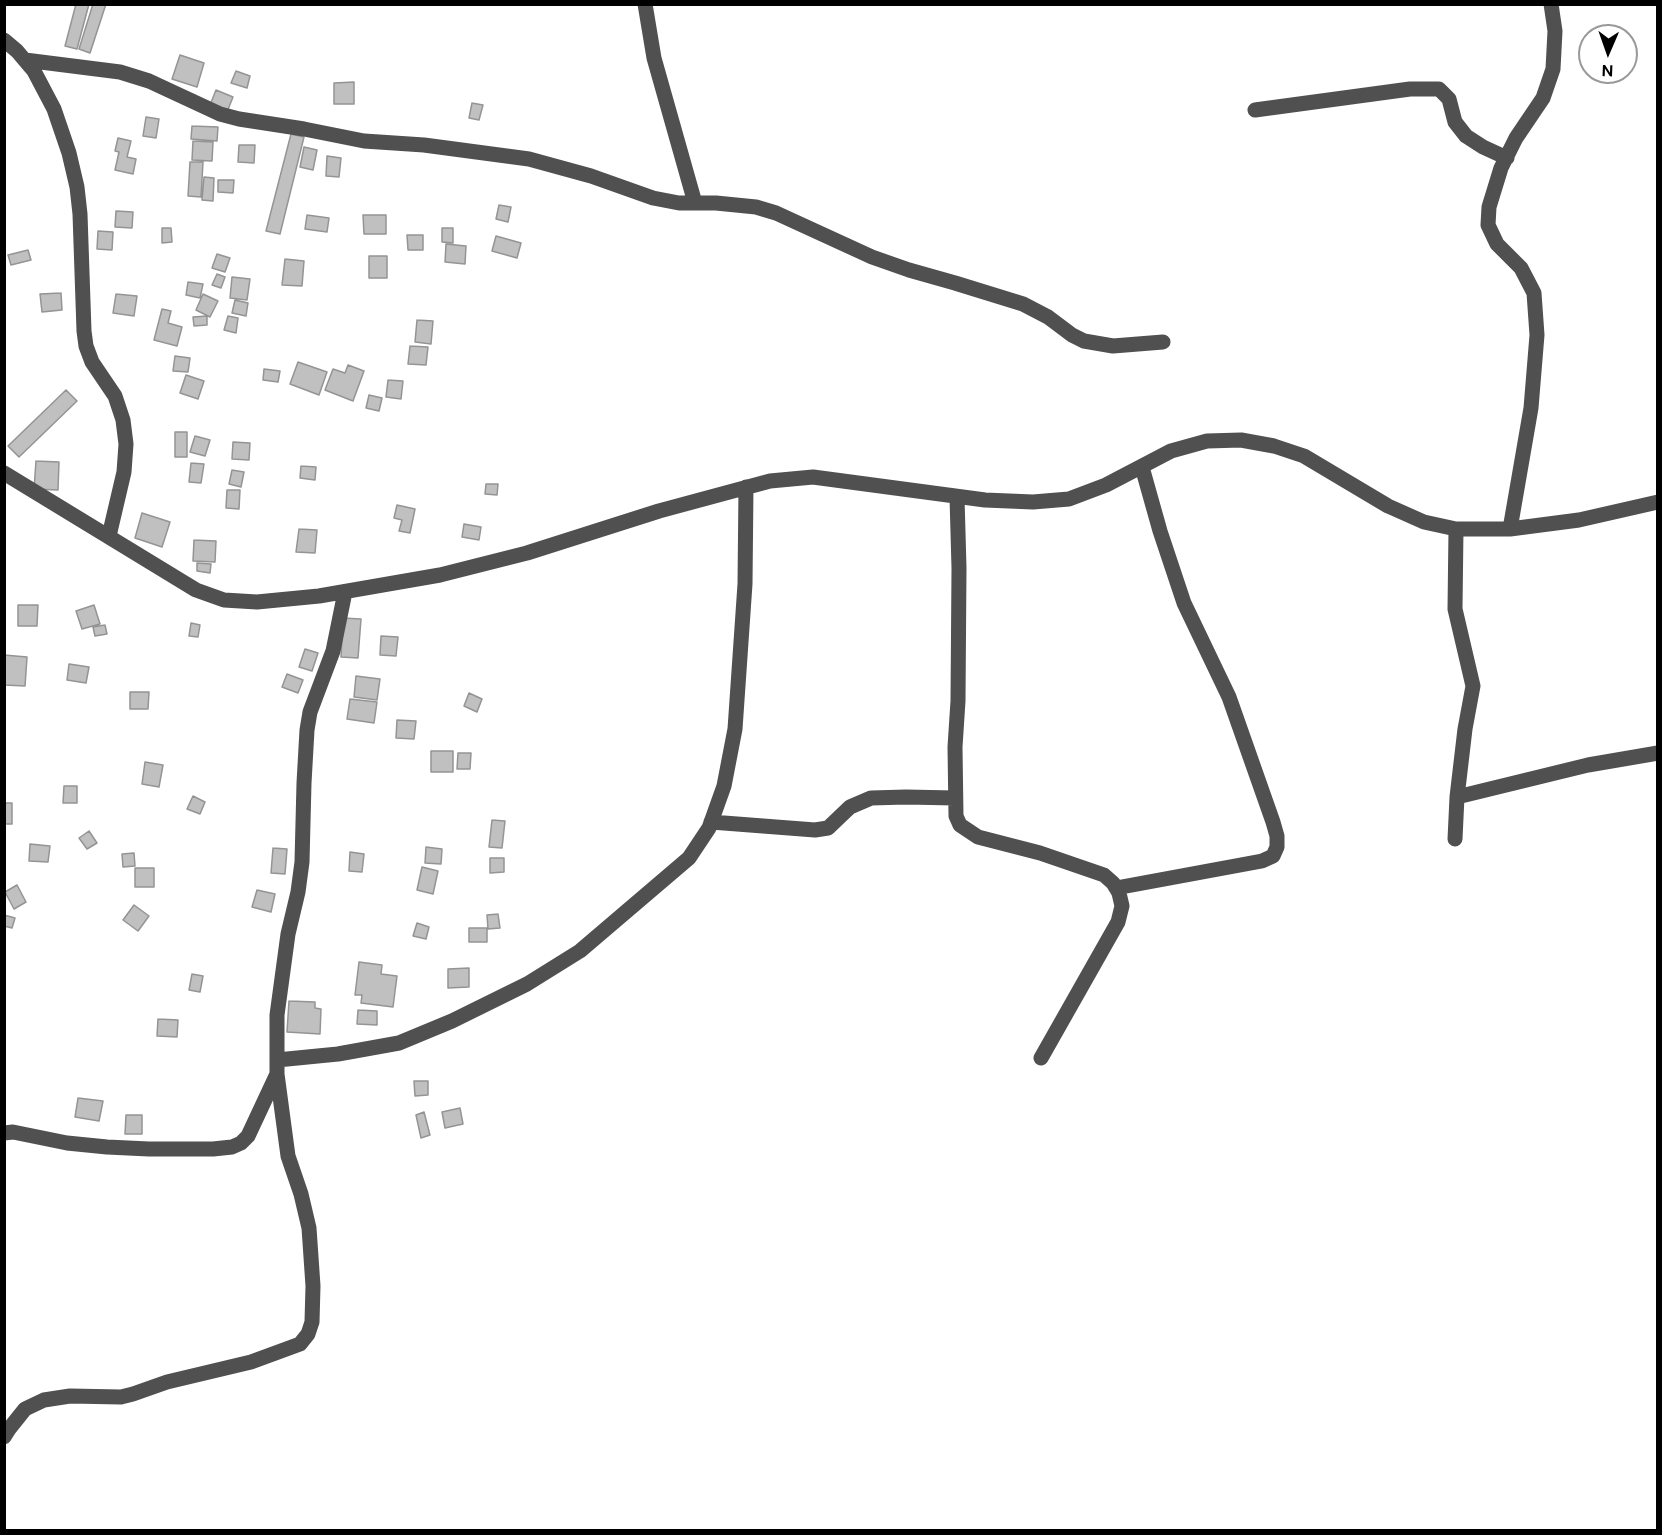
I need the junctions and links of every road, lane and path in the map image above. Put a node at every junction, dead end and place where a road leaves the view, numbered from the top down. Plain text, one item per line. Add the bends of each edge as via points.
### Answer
1 (645, 4) edge
2 (1551, 4) edge
3 (4, 40) edge
4 (25, 60) junction
5 (1255, 110) dead end
6 (1507, 158) junction
7 (695, 203) junction
8 (1163, 342) dead end
9 (1142, 467) junction
10 (4, 473) edge
11 (746, 487) junction
12 (957, 497) junction
13 (1658, 502) edge
14 (1456, 529) junction
15 (1510, 529) junction
16 (109, 536) junction
17 (345, 592) junction
18 (1658, 753) edge
19 (1457, 796) junction
20 (955, 798) junction
21 (711, 822) junction
22 (1455, 839) dead end
23 (1116, 888) junction
24 (1041, 1058) dead end
25 (277, 1067) junction
26 (4, 1133) edge
27 (4, 1437) edge

1 - 7 street via 654,58
2 - 6 street via 1555,31 1553,69 1543,98
3 - 4 street
4 - 7 street via 120,72 239,119 364,141 529,159 654,198
4 - 16 street via 54,109 69,153 80,214 86,346 115,396 123,420 124,472
5 - 6 street via 1410,89 1439,89 1449,99 1455,122 1466,136
6 - 15 street via 1489,207 1488,225 1497,244 1521,268 1534,293 1537,335 1531,408
7 - 8 street via 756,207 776,213 872,257 1023,304 1084,341 1113,346
9 - 12 street via 1069,499 1033,502
9 - 14 street via 1171,451 1207,441 1241,440 1274,446 1304,456 1388,506 1424,522
9 - 23 street via 1184,603 1229,697 1273,822 1277,847 1273,856 1262,861
10 - 16 street
11 - 12 street via 813,477
11 - 17 street via 527,553 440,575
11 - 21 street via 745,584 735,729 724,786
12 - 20 street
13 - 15 street via 1579,520
14 - 15 street
14 - 19 street via 1455,609 1473,686
16 - 17 street via 196,590 224,600 257,602
17 - 25 street via 333,651 307,730 302,862 277,1015
18 - 19 street
19 - 22 street
20 - 21 street via 871,798 850,807 828,828 815,830
20 - 23 street via 956,816 967,831 1104,875
21 - 25 street via 688,858 636,904 580,951 527,984 399,1043
23 - 24 street via 1122,906 1118,922
25 - 26 street via 248,1136 232,1147 107,1147
25 - 27 street via 288,1156 309,1228 312,1322 308,1334 300,1344 251,1362 133,1394 44,1400 25,1409

